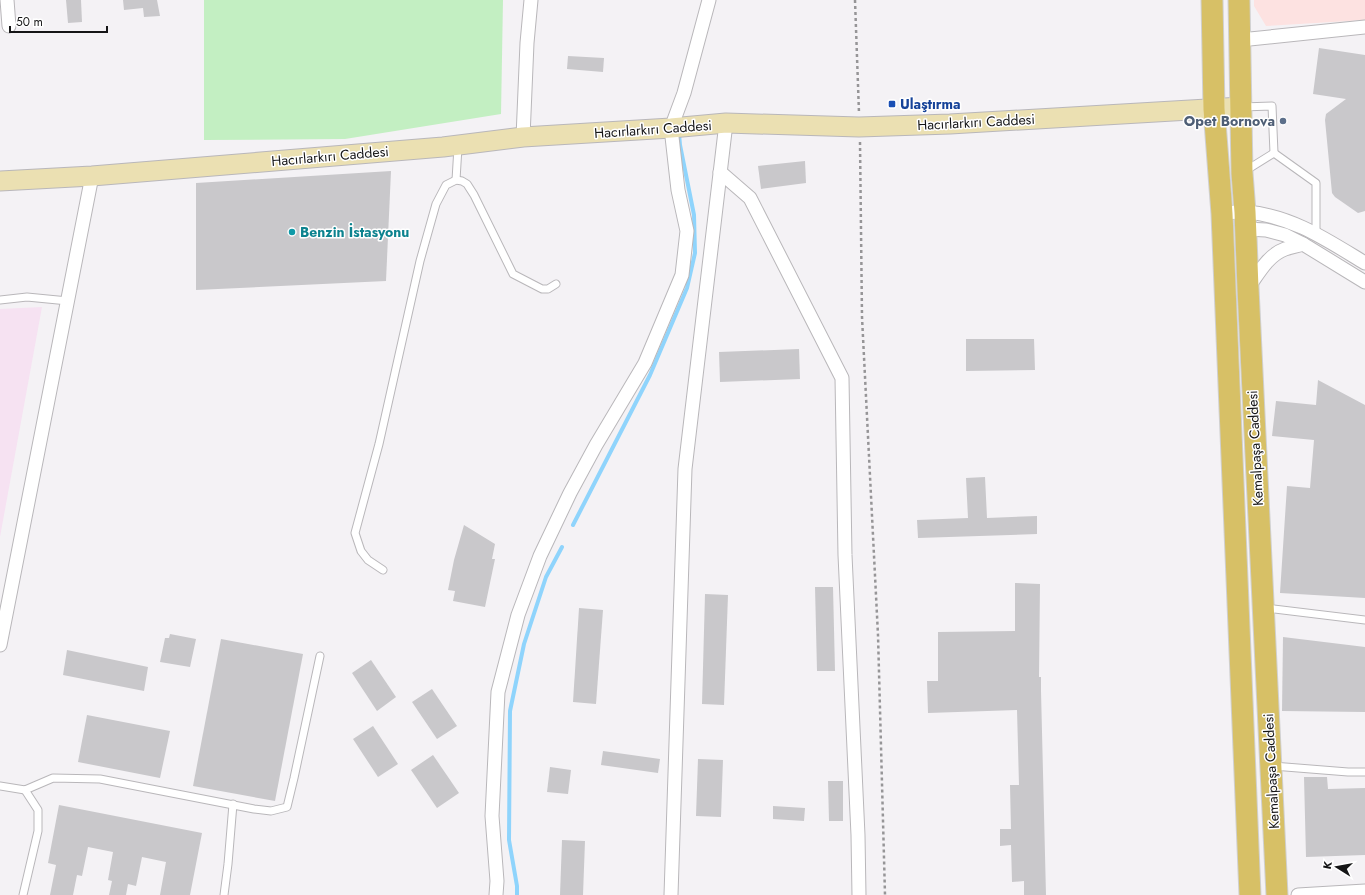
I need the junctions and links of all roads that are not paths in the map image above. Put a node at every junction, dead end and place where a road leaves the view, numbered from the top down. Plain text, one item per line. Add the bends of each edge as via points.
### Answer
1 (7, 0) edge
2 (531, 0) edge
3 (709, 0) edge
4 (1212, 0) edge
5 (1239, 0) edge
6 (9, 26) dead end
7 (1365, 27) edge
8 (1240, 40) junction
9 (1241, 107) junction
10 (1214, 108) junction
11 (726, 123) junction
12 (671, 128) junction
13 (523, 138) junction
14 (458, 145) junction
15 (1274, 153) junction
16 (720, 172) junction
17 (1242, 173) junction
18 (92, 176) junction
19 (456, 180) junction
20 (0, 181) edge
21 (1246, 221) junction
22 (1222, 222) junction
23 (1316, 233) junction
24 (1303, 244) junction
25 (1365, 263) edge
26 (1365, 282) edge
27 (556, 284) dead end
28 (1248, 288) junction
29 (0, 300) edge
30 (68, 301) junction
31 (383, 570) dead end
32 (5, 595) edge
33 (1263, 608) junction
34 (3, 619) edge
35 (1365, 620) edge
36 (0, 645) edge
37 (320, 656) dead end
38 (1271, 766) junction
39 (1365, 772) edge
40 (0, 786) edge
41 (25, 790) junction
42 (233, 804) junction
43 (1365, 891) edge
44 (23, 895) edge
45 (224, 895) edge
46 (496, 895) edge
47 (671, 895) edge
48 (859, 895) edge
49 (1250, 895) edge
50 (1277, 895) edge
51 (1298, 895) edge

1 - 6 street
2 - 13 street
3 - 12 street via 684,93
4 - 10 main road
5 - 8 main road, Kemalpaşa Caddesi
7 - 8 street
8 - 9 main road, Kemalpaşa Caddesi
9 - 10 street, Hacırlarkırı Caddesi
9 - 15 lane via 1272,106
9 - 17 main road, Kemalpaşa Caddesi
10 - 11 street, Hacırlarkırı Caddesi via 859,127
10 - 22 main road, Kemalpaşa Caddesi
11 - 12 street, Hacırlarkırı Caddesi
11 - 16 street
12 - 13 street, Hacırlarkırı Caddesi
12 - 46 street via 678,190 686,231 682,275 645,363 570,493 540,556 518,615 498,692 492,816
13 - 14 street, Hacırlarkırı Caddesi
14 - 18 street, Hacırlarkırı Caddesi
14 - 19 lane
15 - 17 lane
15 - 23 lane via 1316,183
16 - 47 street via 685,469
16 - 48 street via 750,198 842,378 845,555
17 - 21 main road, Kemalpaşa Caddesi
18 - 20 street, Hacırlarkırı Caddesi
18 - 30 street
19 - 27 lane via 467,184 474,194 513,274 542,289 548,289
19 - 31 lane via 446,185 436,204 420,261 379,444 355,533 361,552
21 - 22 main road
21 - 23 street via 1268,215
21 - 24 street
21 - 28 main road, Kemalpaşa Caddesi
22 - 49 main road, Kemalpaşa Caddesi
23 - 25 street
24 - 26 street
24 - 28 street via 1284,249 1273,256
28 - 33 main road, Kemalpaşa Caddesi
29 - 30 lane via 27,297
30 - 32 street
32 - 34 street
33 - 35 lane
33 - 38 main road, Kemalpaşa Caddesi
34 - 36 street
37 - 42 lane via 287,807 271,811
38 - 39 lane
38 - 50 main road, Kemalpaşa Caddesi
40 - 41 lane
41 - 42 lane via 53,778 100,778
41 - 44 lane via 38,810 38,831
42 - 45 lane
43 - 51 street

